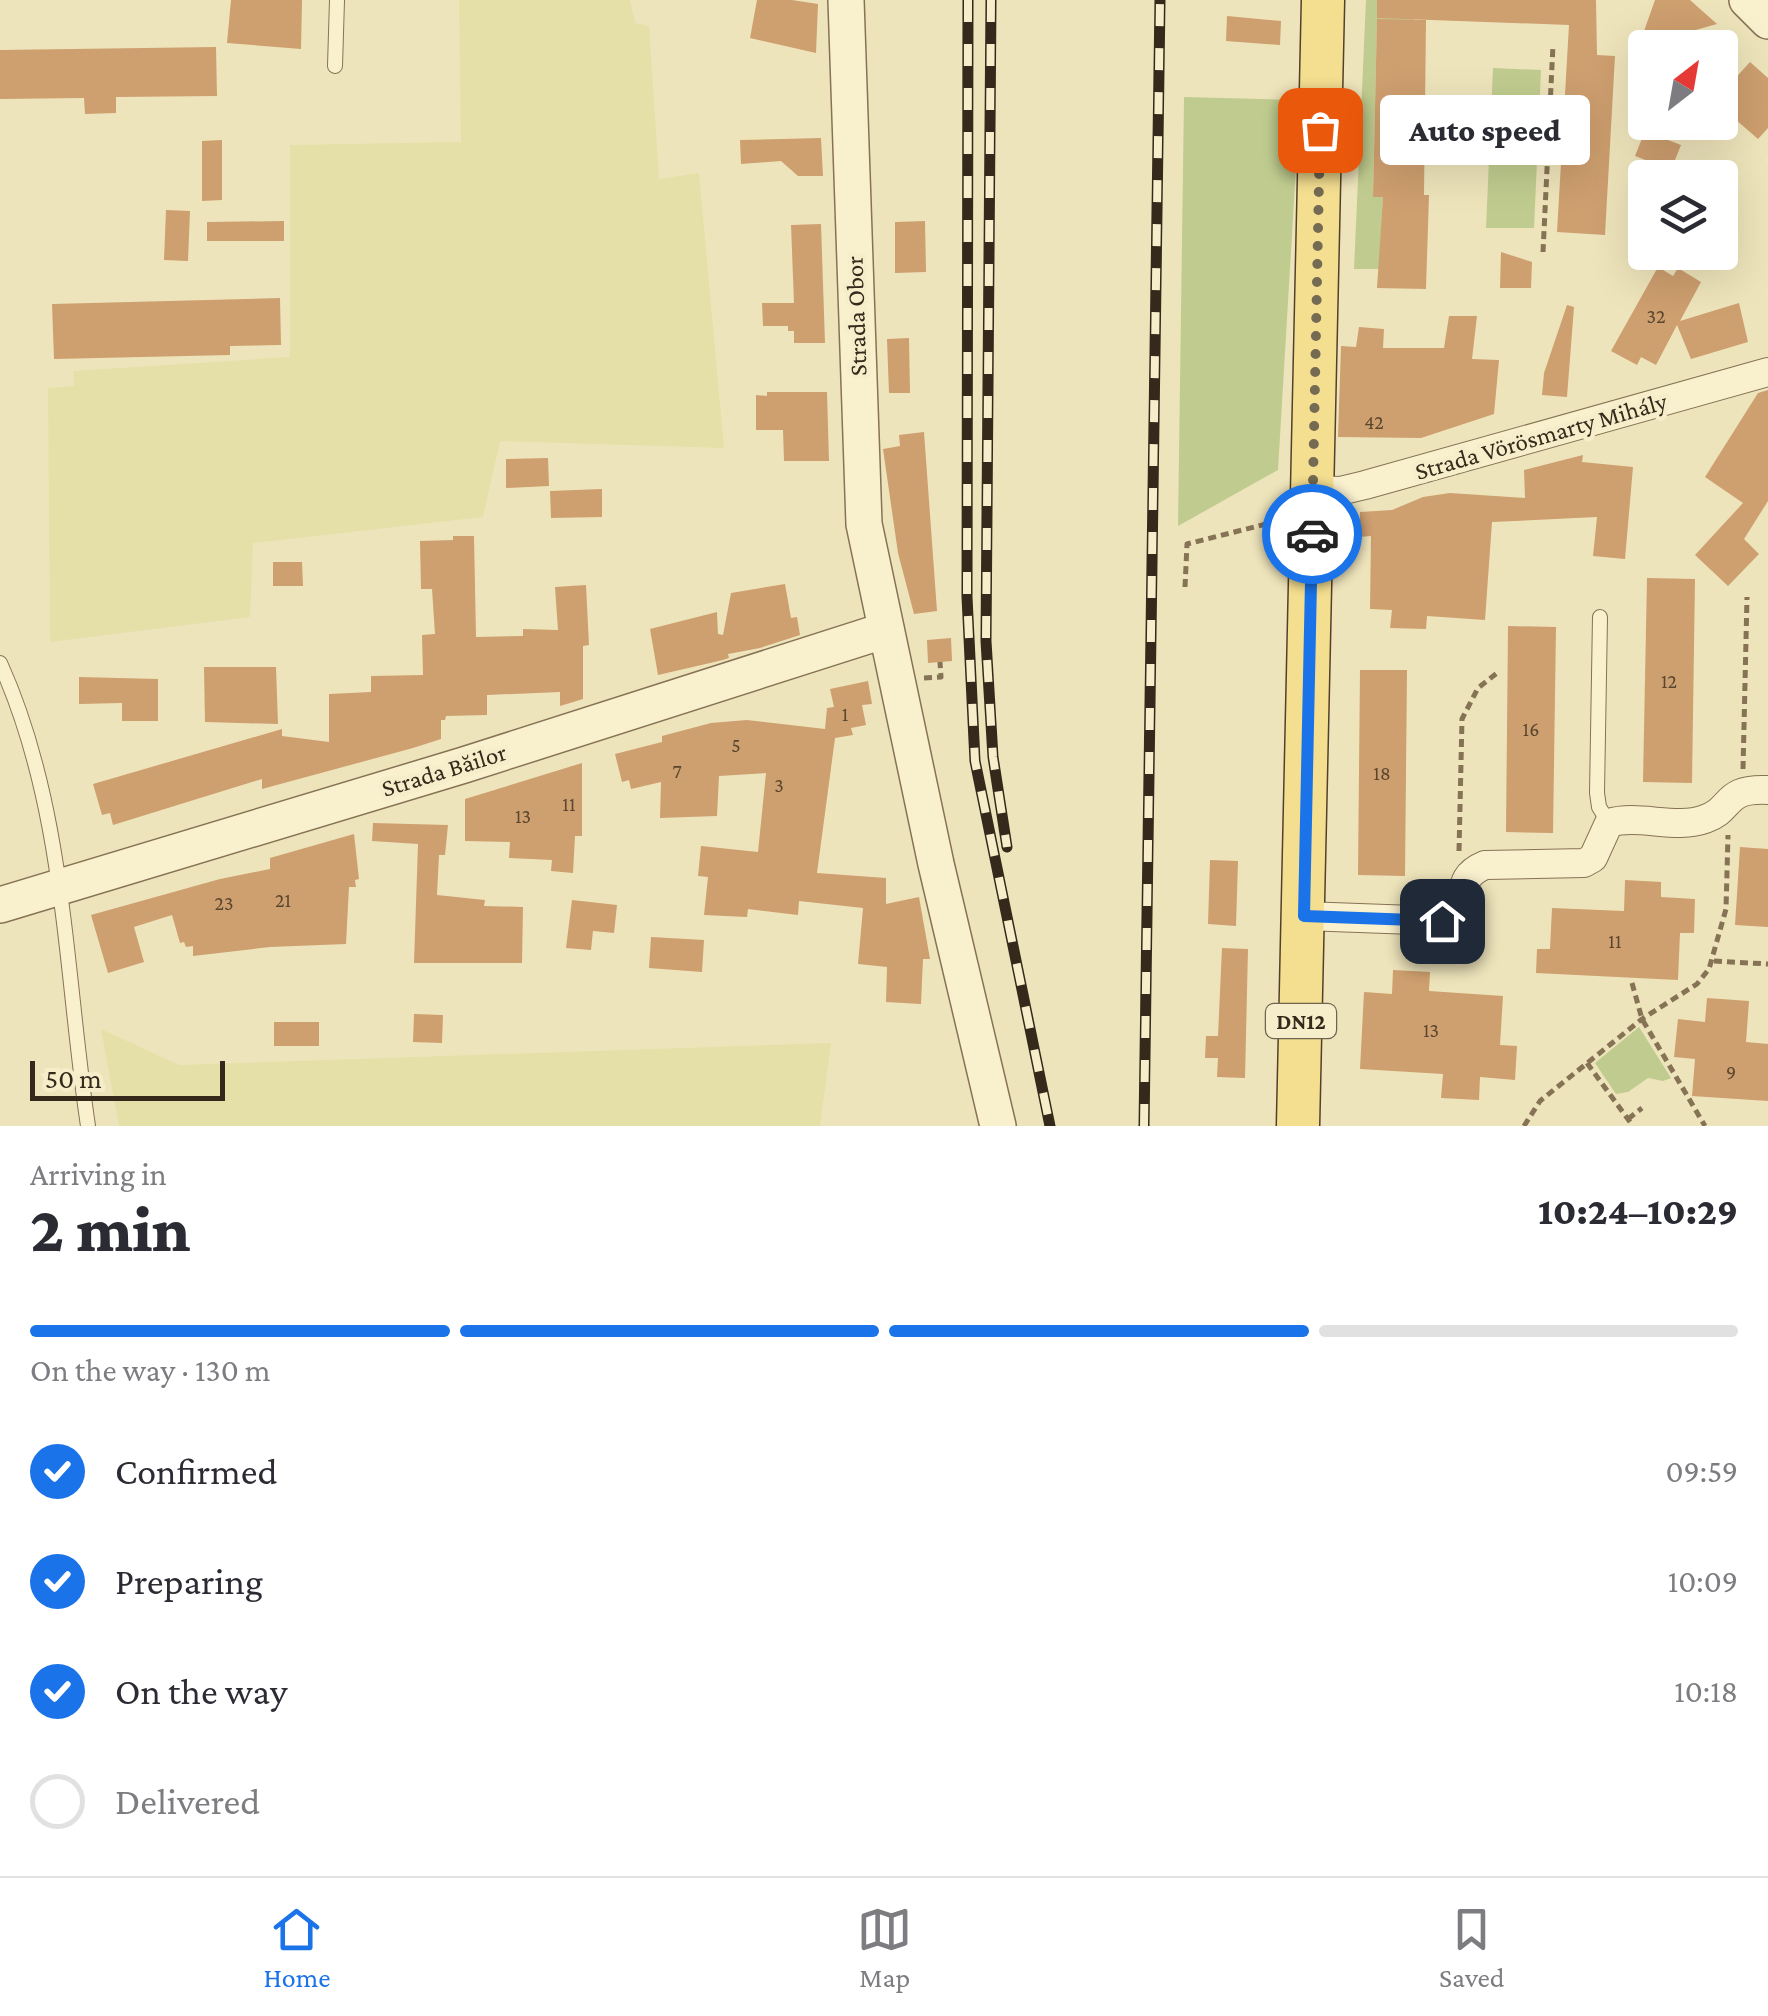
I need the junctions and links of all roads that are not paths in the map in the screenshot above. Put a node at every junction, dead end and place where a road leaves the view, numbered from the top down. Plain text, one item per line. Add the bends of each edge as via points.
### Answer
1 (337, 0) edge
2 (846, 0) edge
3 (1323, 0) edge
4 (1747, 0) edge
5 (1768, 21) edge
6 (335, 66) dead end
7 (1768, 372) edge
8 (1312, 502) junction
9 (1600, 617) dead end
10 (886, 630) junction
11 (0, 662) edge
12 (1747, 793) edge
13 (1609, 823) junction
14 (59, 888) junction
15 (0, 905) edge
16 (1304, 916) junction
17 (88, 1126) edge
18 (998, 1126) edge
19 (1298, 1126) edge

1 - 6 lane
2 - 10 street, Strada Obor via 864,524
3 - 8 main road, DN12
4 - 5 street
7 - 8 street, Strada Vörösmarty Mihály
8 - 16 main road, DN12
9 - 13 lane via 1597,793
10 - 14 street, Strada Băilor
10 - 18 street, Strada Obor
11 - 14 lane via 40,786
12 - 13 street via 1706,819
13 - 16 street via 1584,863 1470,871 1459,911 1442,921
14 - 15 street, Strada Băilor
14 - 17 lane
16 - 19 main road, DN12

